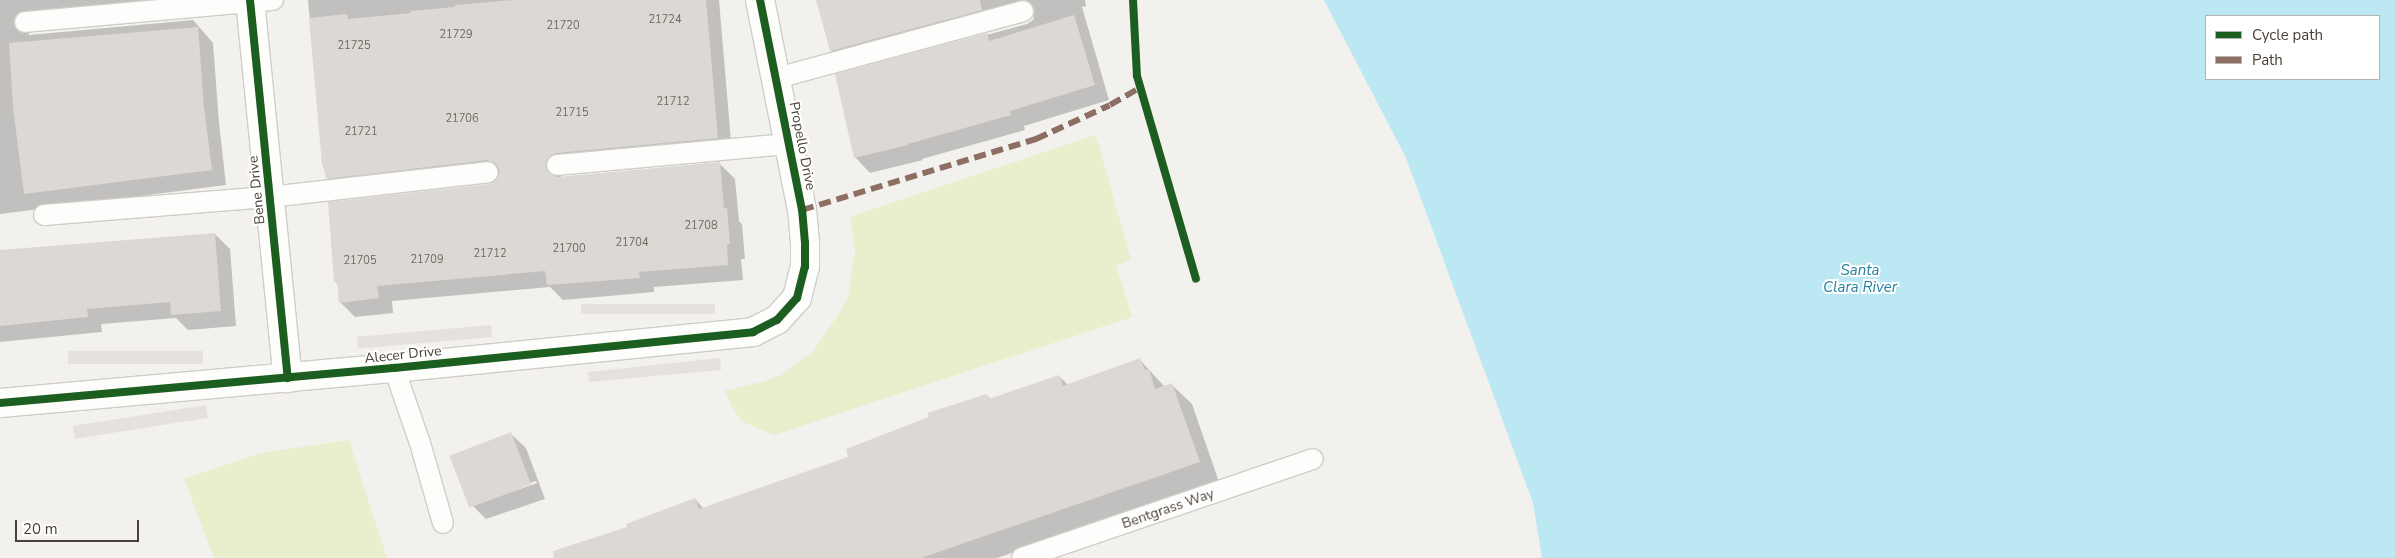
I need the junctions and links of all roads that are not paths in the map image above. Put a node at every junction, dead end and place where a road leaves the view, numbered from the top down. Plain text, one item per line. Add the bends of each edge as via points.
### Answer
1 (760, 0) edge
2 (258, 1) edge
3 (1023, 11) dead end
4 (25, 22) dead end
5 (777, 78) junction
6 (788, 144) junction
7 (557, 166) dead end
8 (488, 172) dead end
9 (270, 197) junction
10 (44, 215) dead end
11 (797, 298) joint
12 (394, 368) junction
13 (288, 378) junction
14 (0, 403) edge
15 (1313, 459) dead end
16 (443, 522) dead end
17 (1058, 552) edge
18 (1022, 558) edge

1 - 5 street, Propello Drive
2 - 4 lane
2 - 9 street, Bene Drive
3 - 5 lane
5 - 6 street, Propello Drive
6 - 7 lane
6 - 11 street, Propello Drive via 802,210 805,243 805,267
8 - 9 lane
9 - 10 lane
9 - 13 street, Bene Drive
11 - 12 street, Alecer Drive via 776,320 753,332
12 - 13 street, Alecer Drive
12 - 16 lane
13 - 14 street, Alecer Drive
15 - 17 lane, Bentgrass Way
17 - 18 lane, Bentgrass Way

